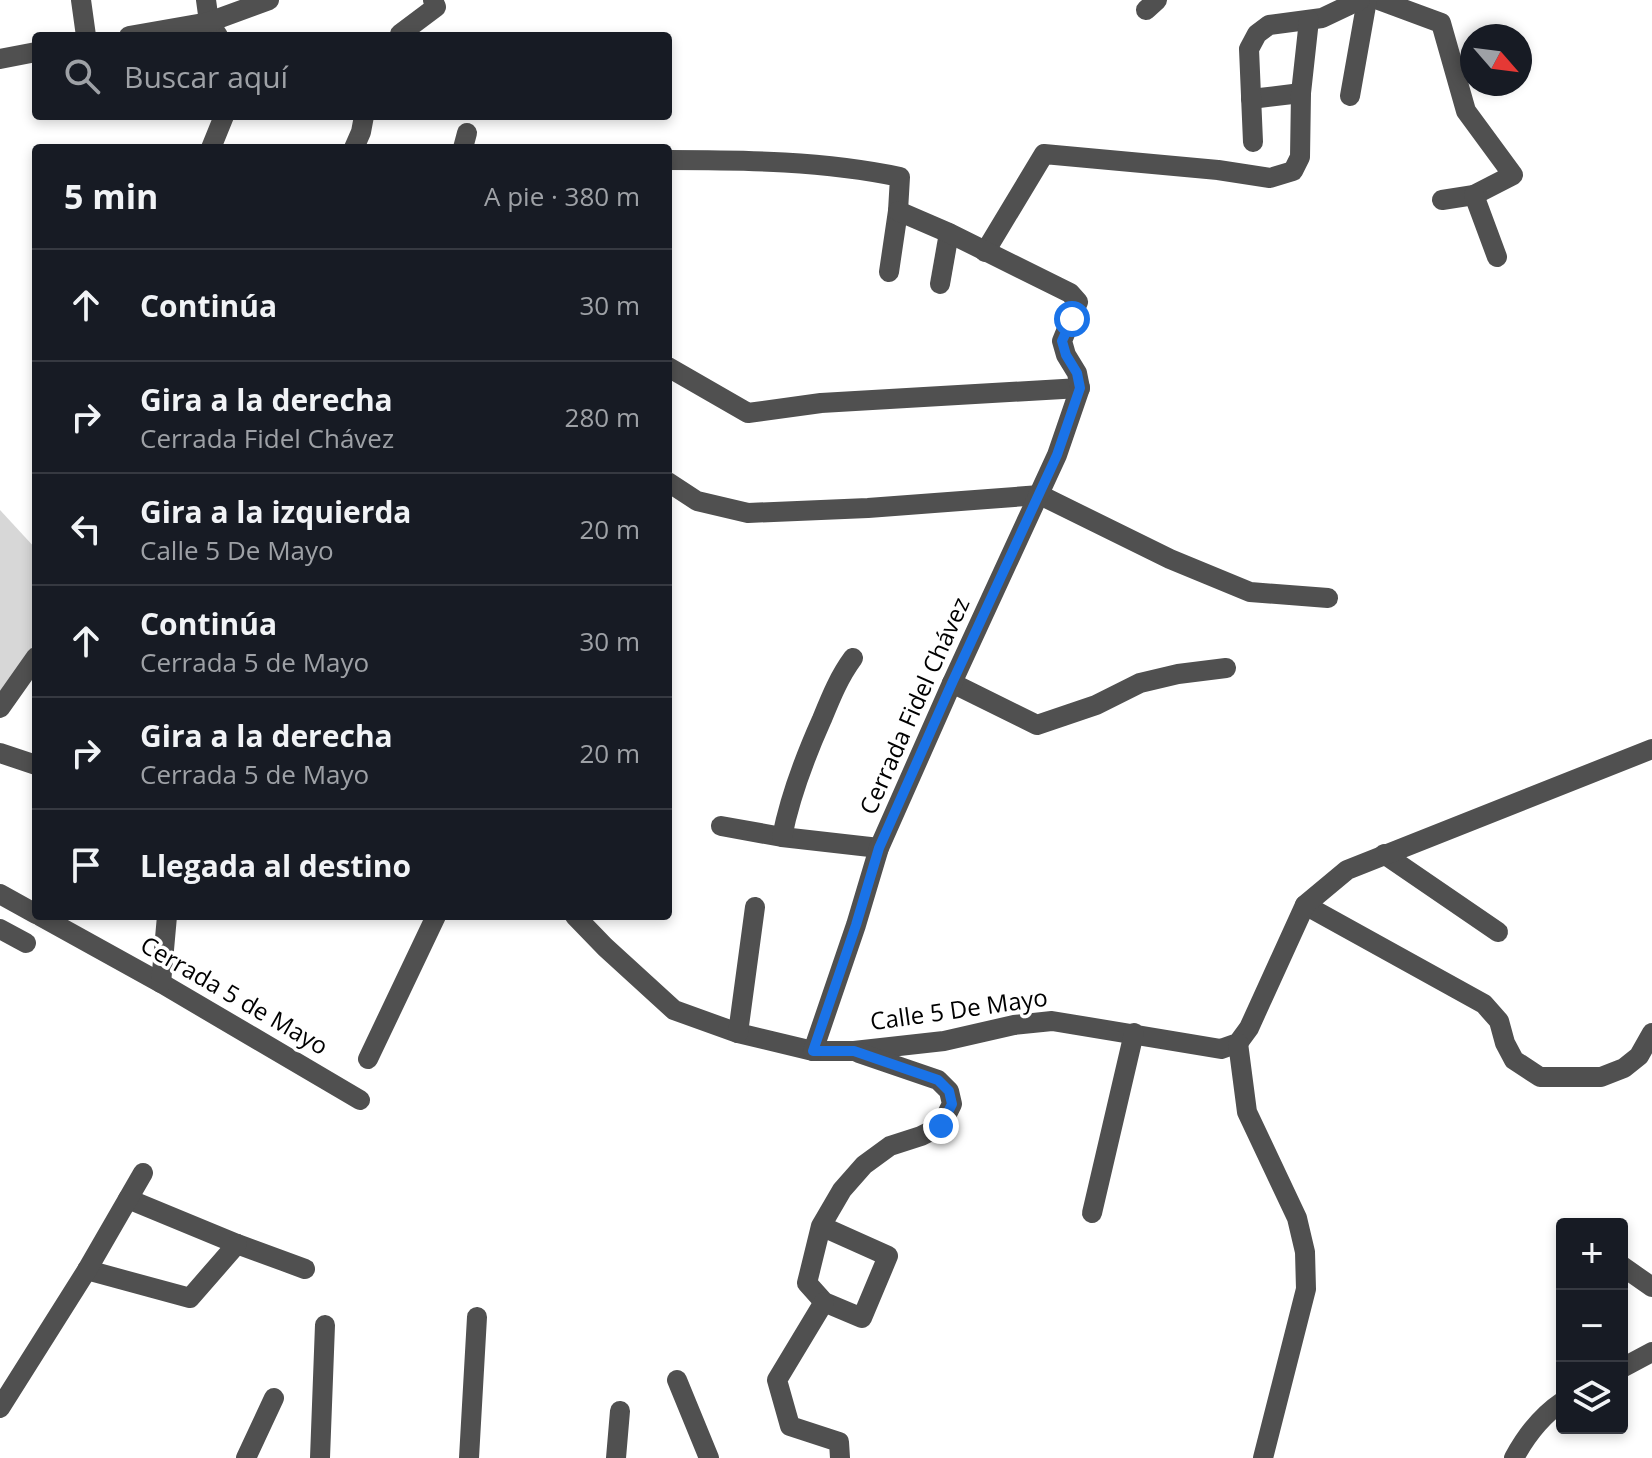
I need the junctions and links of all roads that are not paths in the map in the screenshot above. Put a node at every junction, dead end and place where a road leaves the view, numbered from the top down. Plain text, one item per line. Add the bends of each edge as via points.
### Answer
1 (81, 0) edge
2 (206, 0) edge
3 (269, 0) edge
4 (433, 0) edge
5 (1360, 0) edge
6 (1367, 0) edge
7 (1379, 0) edge
8 (1309, 20) junction
9 (213, 29) edge
10 (85, 32) edge
11 (177, 32) edge
12 (403, 32) edge
13 (32, 53) edge
14 (0, 59) edge
15 (1301, 93) junction
16 (1350, 96) dead end
17 (1251, 99) junction
18 (222, 120) edge
19 (363, 120) edge
20 (1253, 142) dead end
21 (212, 144) edge
22 (356, 144) edge
23 (672, 160) edge
24 (1474, 195) junction
25 (1442, 200) dead end
26 (898, 211) junction
27 (949, 233) junction
28 (985, 252) junction
29 (1497, 257) dead end
30 (889, 272) dead end
31 (940, 284) dead end
32 (672, 369) edge
33 (1080, 388) junction
34 (672, 485) edge
35 (1040, 495) junction
36 (1328, 598) dead end
37 (853, 658) dead end
38 (32, 663) edge
39 (1226, 668) dead end
40 (952, 683) junction
41 (0, 708) edge
42 (1652, 749) edge
43 (0, 753) edge
44 (32, 764) edge
45 (721, 826) dead end
46 (782, 837) junction
47 (879, 848) junction
48 (1384, 854) junction
49 (0, 894) edge
50 (1305, 905) junction
51 (755, 907) dead end
52 (32, 912) edge
53 (47, 920) edge
54 (167, 920) edge
55 (434, 920) edge
56 (579, 920) edge
57 (0, 929) edge
58 (1498, 932) dead end
59 (26, 943) dead end
60 (161, 983) junction
61 (738, 1033) junction
62 (1134, 1033) junction
63 (1652, 1033) edge
64 (1238, 1043) junction
65 (813, 1051) junction
66 (854, 1051) junction
67 (368, 1059) dead end
68 (360, 1100) dead end
69 (143, 1173) dead end
70 (128, 1199) junction
71 (1092, 1213) dead end
72 (821, 1226) junction
73 (237, 1244) junction
74 (305, 1269) dead end
75 (87, 1270) junction
76 (1628, 1270) edge
77 (1652, 1287) edge
78 (824, 1302) junction
79 (477, 1317) dead end
80 (325, 1325) dead end
81 (1652, 1352) edge
82 (1628, 1365) edge
83 (677, 1380) dead end
84 (274, 1398) dead end
85 (1556, 1406) edge
86 (0, 1408) edge
87 (620, 1411) dead end
88 (246, 1458) edge
89 (320, 1458) edge
90 (469, 1458) edge
91 (616, 1458) edge
92 (709, 1458) edge
93 (840, 1458) edge
94 (1263, 1458) edge
95 (1514, 1458) edge

1 - 10 street
2 - 9 street
3 - 9 street
4 - 12 street via 436,7
5 - 8 street
6 - 16 street
7 - 24 street via 1441,23 1466,111 1513,175
8 - 15 street
8 - 17 street via 1269,25 1257,34 1249,49
9 - 11 street
13 - 14 street
15 - 17 street
15 - 28 street via 1300,157 1293,171 1270,178 1044,154
17 - 20 street
18 - 21 street
19 - 22 street
23 - 26 street via 746,160 900,177
24 - 25 street
24 - 29 street
26 - 27 street
26 - 30 street
27 - 28 street
27 - 31 street
28 - 33 street via 1070,293 1078,302 1062,341
32 - 33 street via 748,413 821,403
33 - 35 street, Cerrada Fidel Chávez
34 - 35 street via 697,501 748,513
35 - 36 street via 1250,592
35 - 40 street, Cerrada Fidel Chávez
37 - 46 street via 841,673 811,743
38 - 41 street
39 - 40 street via 1140,683 1037,725
40 - 47 street, Cerrada Fidel Chávez
42 - 48 street
43 - 44 street
45 - 46 street
46 - 47 street
47 - 65 street, Cerrada Fidel Chávez
48 - 50 street via 1347,870
48 - 58 street
49 - 52 street, Cerrada 5 de Mayo
50 - 63 street via 1484,1004 1499,1021 1514,1060 1540,1077 1601,1077 1624,1068 1639,1056
50 - 64 street
51 - 61 street
53 - 60 street, Cerrada 5 de Mayo
54 - 60 street
55 - 67 street
56 - 61 street, Calle 5 De Mayo via 674,1010
57 - 59 street
60 - 68 street, Cerrada 5 de Mayo
61 - 65 street, Calle 5 De Mayo
62 - 64 street, Calle 5 De Mayo via 1221,1049
62 - 66 street, Calle 5 De Mayo via 1052,1021
62 - 71 street
64 - 94 street via 1247,1112 1297,1218 1305,1252 1306,1289
65 - 66 street, Calle 5 De Mayo
66 - 72 street via 938,1080 952,1104 941,1126 890,1146 864,1165
69 - 70 street
70 - 73 street
70 - 75 street
72 - 78 street via 807,1283
72 - 78 street via 888,1256 862,1318
73 - 74 street
73 - 75 street via 190,1298
75 - 86 street
76 - 77 street
78 - 93 street via 777,1380 790,1426 839,1442
79 - 90 street
80 - 89 street
81 - 82 street
83 - 92 street
84 - 88 street
85 - 95 street
87 - 91 street

